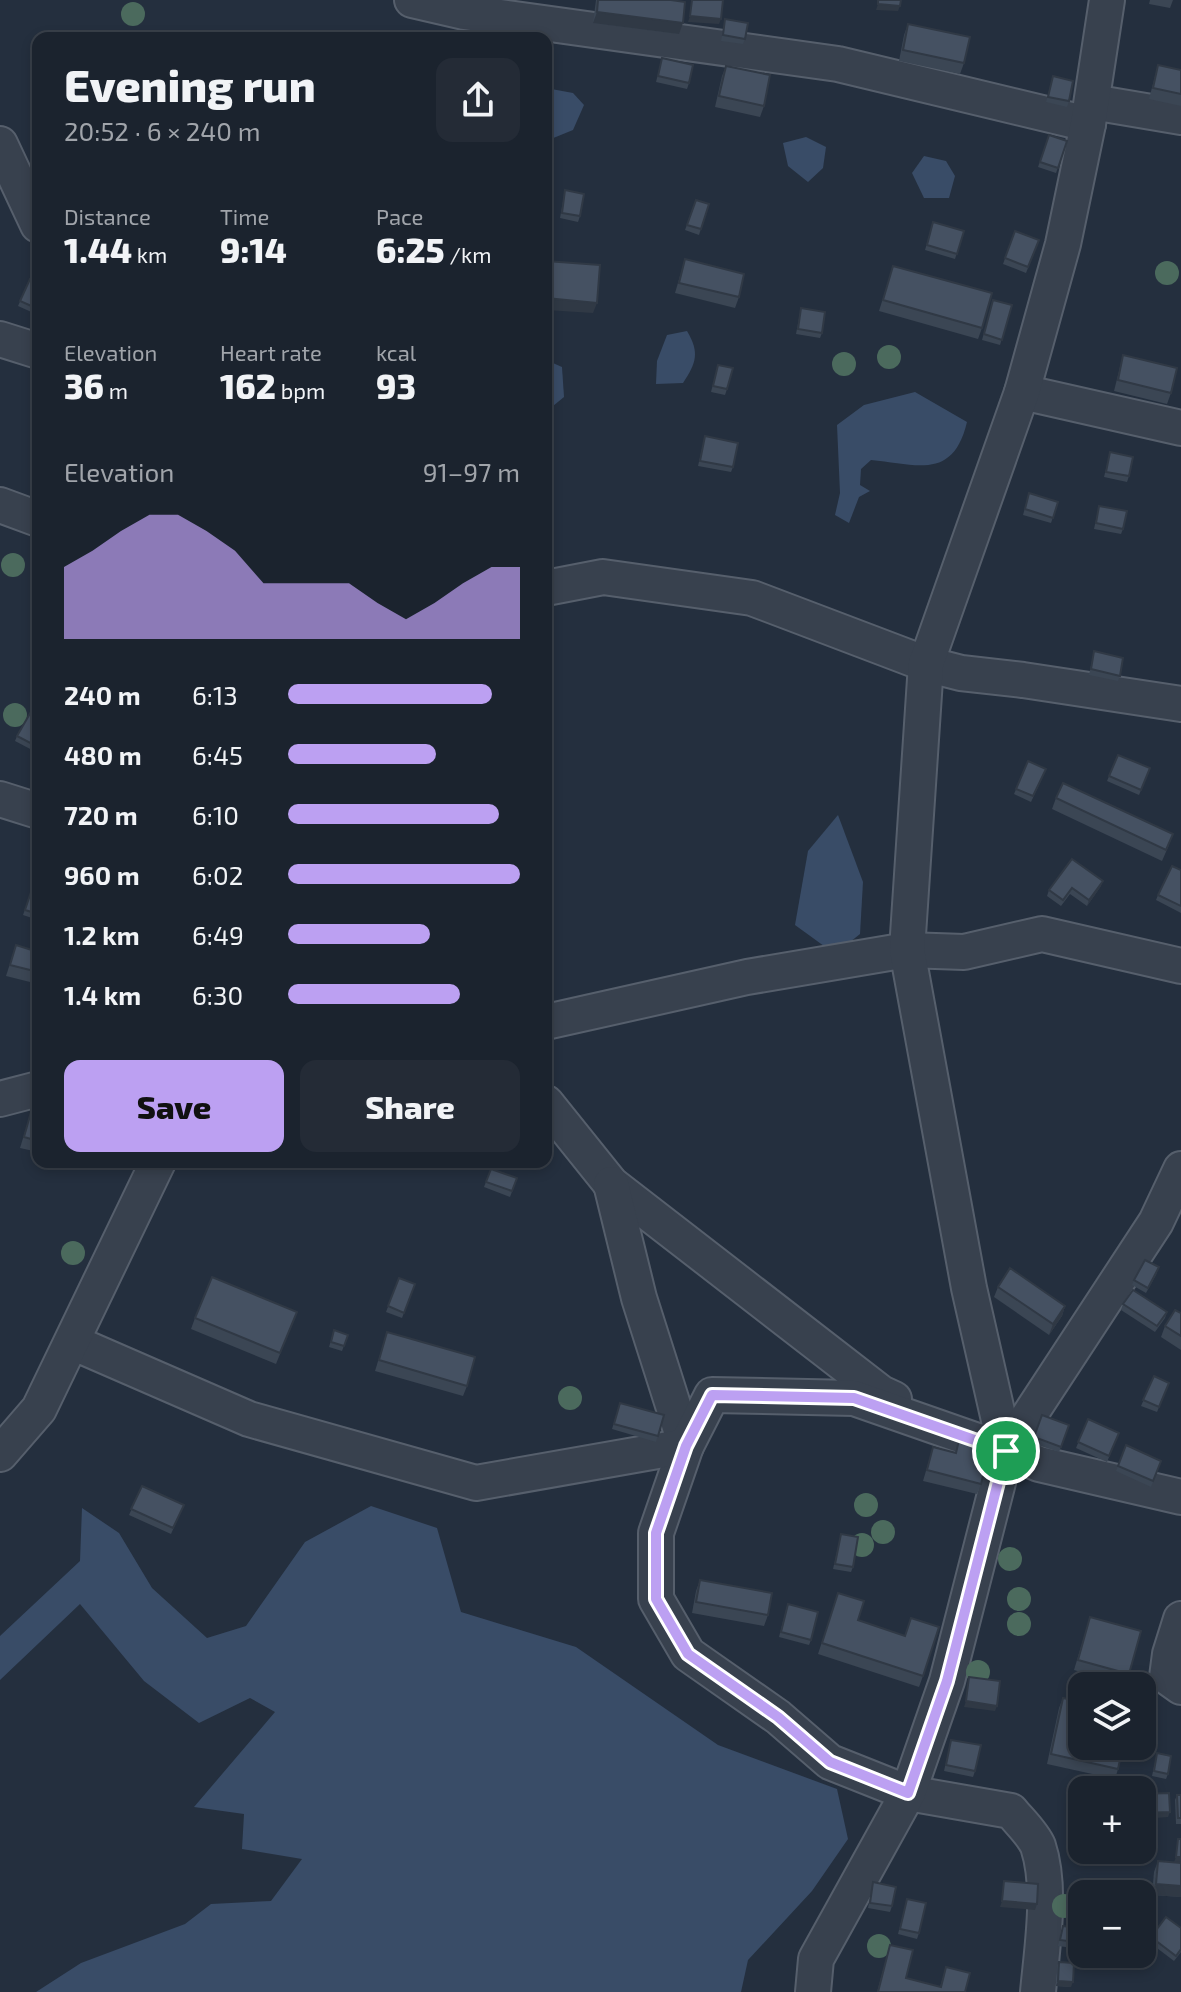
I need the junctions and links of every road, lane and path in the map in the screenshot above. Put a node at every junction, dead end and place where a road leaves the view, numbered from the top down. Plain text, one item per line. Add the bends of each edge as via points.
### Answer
1 (412, 0) edge
2 (1107, 0) edge
3 (463, 17) edge
4 (1090, 113) junction
5 (1181, 117) edge
6 (0, 144) edge
7 (32, 212) edge
8 (0, 339) edge
9 (32, 349) edge
10 (1022, 392) junction
11 (1181, 428) edge
12 (0, 505) edge
13 (32, 517) edge
14 (552, 587) edge
15 (926, 664) junction
16 (1181, 704) edge
17 (0, 799) edge
18 (32, 809) edge
19 (907, 950) junction
20 (1181, 966) edge
21 (552, 1021) edge
22 (32, 1091) edge
23 (0, 1099) edge
24 (552, 1110) edge
25 (155, 1168) edge
26 (1181, 1169) edge
27 (611, 1184) junction
28 (72, 1342) junction
29 (686, 1446) junction
30 (1006, 1451) junction
31 (0, 1454) edge
32 (1181, 1497) edge
33 (1181, 1619) edge
34 (1181, 1687) edge
35 (908, 1793) junction
36 (813, 1992) edge
37 (1038, 1992) edge

1 - 3 street
2 - 4 street
3 - 4 street via 838,64
4 - 5 street
4 - 10 street via 1063,244
6 - 7 street
8 - 9 street
10 - 11 street
10 - 15 street
12 - 13 street
14 - 15 street via 603,577 752,598
15 - 16 street
15 - 19 street
17 - 18 street
19 - 20 street via 964,952 1042,934
19 - 21 street via 747,977
19 - 30 street via 969,1288
22 - 23 street
24 - 27 street
25 - 28 street
26 - 30 street via 1156,1222
27 - 29 street via 639,1298
27 - 30 street via 881,1393
28 - 29 street via 249,1419 476,1483
28 - 31 street via 39,1409
29 - 30 street via 712,1395 854,1398
29 - 35 street via 656,1533 656,1599 688,1654 778,1717 830,1762
30 - 32 street via 1039,1464
30 - 35 street via 947,1681
33 - 34 street via 1167,1677
35 - 36 street via 816,1959
35 - 37 street via 1011,1811 1037,1843 1044,1915

